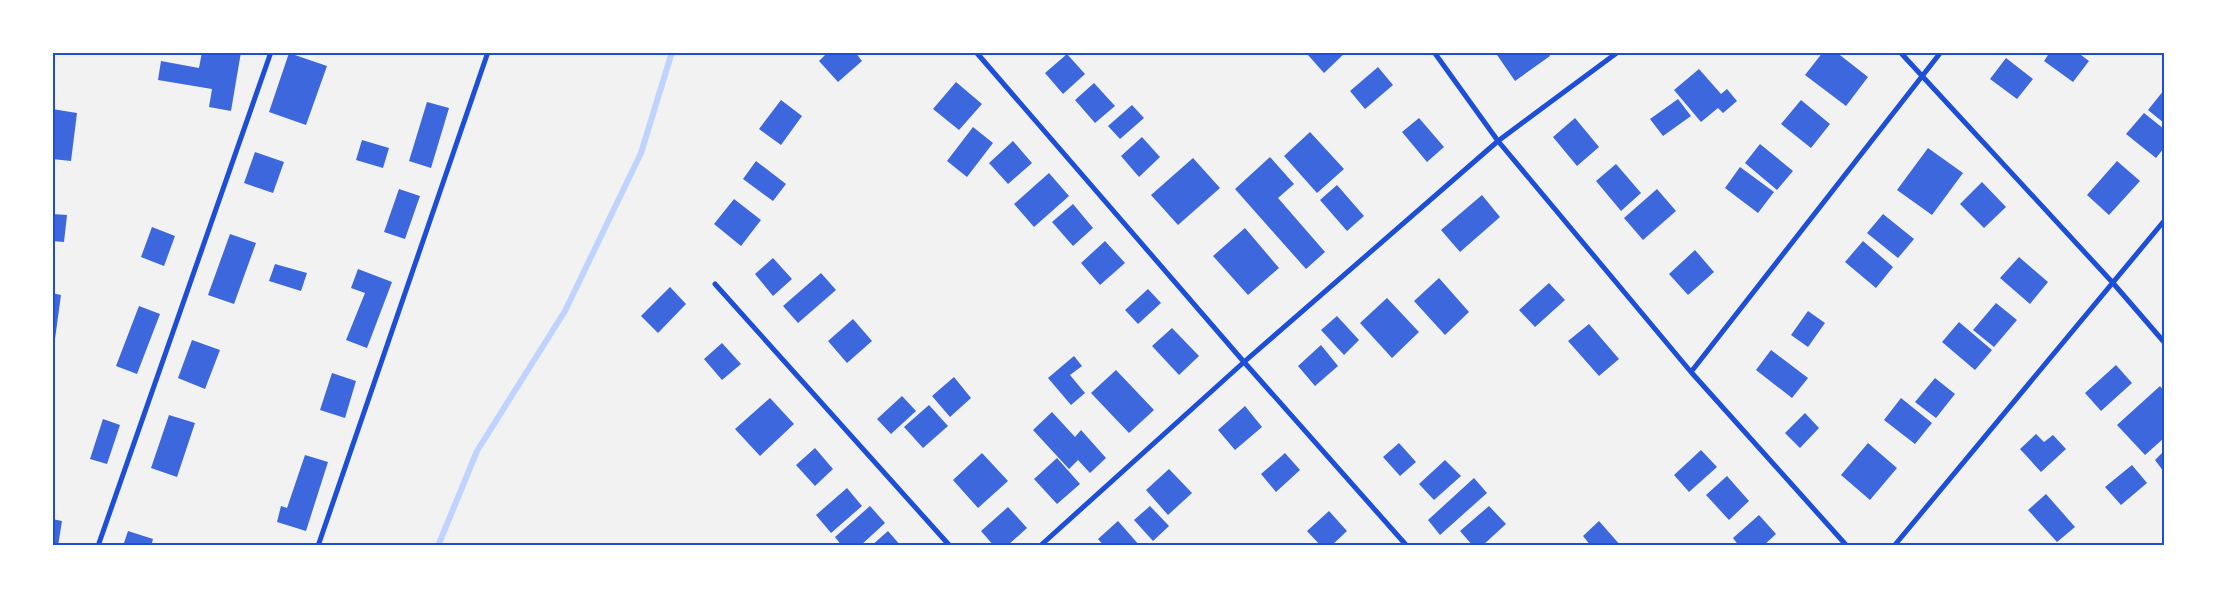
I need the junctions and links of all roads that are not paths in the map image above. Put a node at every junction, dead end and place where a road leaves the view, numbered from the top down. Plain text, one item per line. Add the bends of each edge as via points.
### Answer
1 (271, 52) edge
2 (488, 52) edge
3 (976, 52) edge
4 (1434, 52) edge
5 (1618, 52) edge
6 (1900, 52) edge
7 (1941, 52) edge
8 (1922, 77) junction
9 (1498, 141) junction
10 (2164, 221) edge
11 (2113, 283) junction
12 (715, 284) dead end
13 (2164, 342) edge
14 (1244, 362) junction
15 (1691, 372) junction
16 (98, 546) edge
17 (318, 546) edge
18 (950, 546) edge
19 (1040, 546) edge
20 (1407, 546) edge
21 (1847, 546) edge
22 (1894, 546) edge

1 - 16 street
2 - 17 street
3 - 14 street
4 - 9 street
5 - 9 street
6 - 8 street
7 - 8 street
8 - 11 street
8 - 15 street
9 - 14 street
9 - 15 street
10 - 11 street
11 - 13 street
11 - 22 street
12 - 18 street
14 - 19 street
14 - 20 street
15 - 21 street

